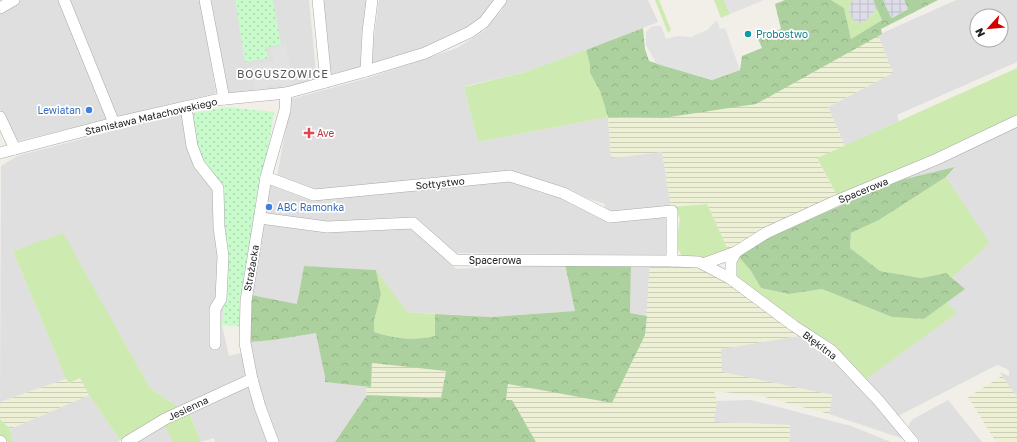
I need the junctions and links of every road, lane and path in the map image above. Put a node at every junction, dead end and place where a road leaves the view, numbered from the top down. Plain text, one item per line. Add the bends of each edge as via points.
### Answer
1 (14, 0) edge
2 (64, 0) edge
3 (205, 0) edge
4 (318, 0) edge
5 (372, 0) edge
6 (501, 0) edge
7 (0, 8) edge
8 (366, 71) junction
9 (326, 82) junction
10 (286, 92) junction
11 (224, 99) junction
12 (186, 107) junction
13 (0, 117) edge
14 (1017, 121) edge
15 (114, 123) junction
16 (13, 149) junction
17 (0, 153) edge
18 (0, 159) edge
19 (266, 178) junction
20 (260, 218) junction
21 (736, 252) junction
22 (672, 261) junction
23 (703, 264) junction
24 (731, 279) junction
25 (215, 344) dead end
26 (252, 379) junction
27 (127, 442) edge
28 (273, 442) edge
29 (913, 442) edge

1 - 7 street
2 - 15 street
3 - 11 street
4 - 9 street
5 - 8 street
6 - 8 street, Stanisława Małachowskiego via 484,22 470,32 425,53
8 - 9 street, Stanisława Małachowskiego
9 - 10 street, Stanisława Małachowskiego
10 - 11 street, Stanisława Małachowskiego
10 - 19 street, Strażacka via 285,110
11 - 12 street, Stanisława Małachowskiego
12 - 15 street, Stanisława Małachowskiego
12 - 25 street via 192,146 199,164 218,188 223,256 221,299 215,309
13 - 16 street
14 - 21 street, Spacerowa via 938,160 836,201 766,233
15 - 16 street, Stanisława Małachowskiego
16 - 17 street, Stanisława Małachowskiego
16 - 18 street
19 - 20 street, Strażacka
19 - 22 street, Sołtystwo via 314,196 510,176 563,193 610,216 672,211
20 - 22 street, Spacerowa via 327,228 413,223 455,260
20 - 26 street, Strażacka via 246,301 245,342
21 - 23 street, Spacerowa
21 - 24 street via 731,261
22 - 23 street, Spacerowa
23 - 24 street, Błękitna
24 - 29 street, Błękitna via 831,350
26 - 27 street, Jesienna via 165,419
26 - 28 street, Strażacka

